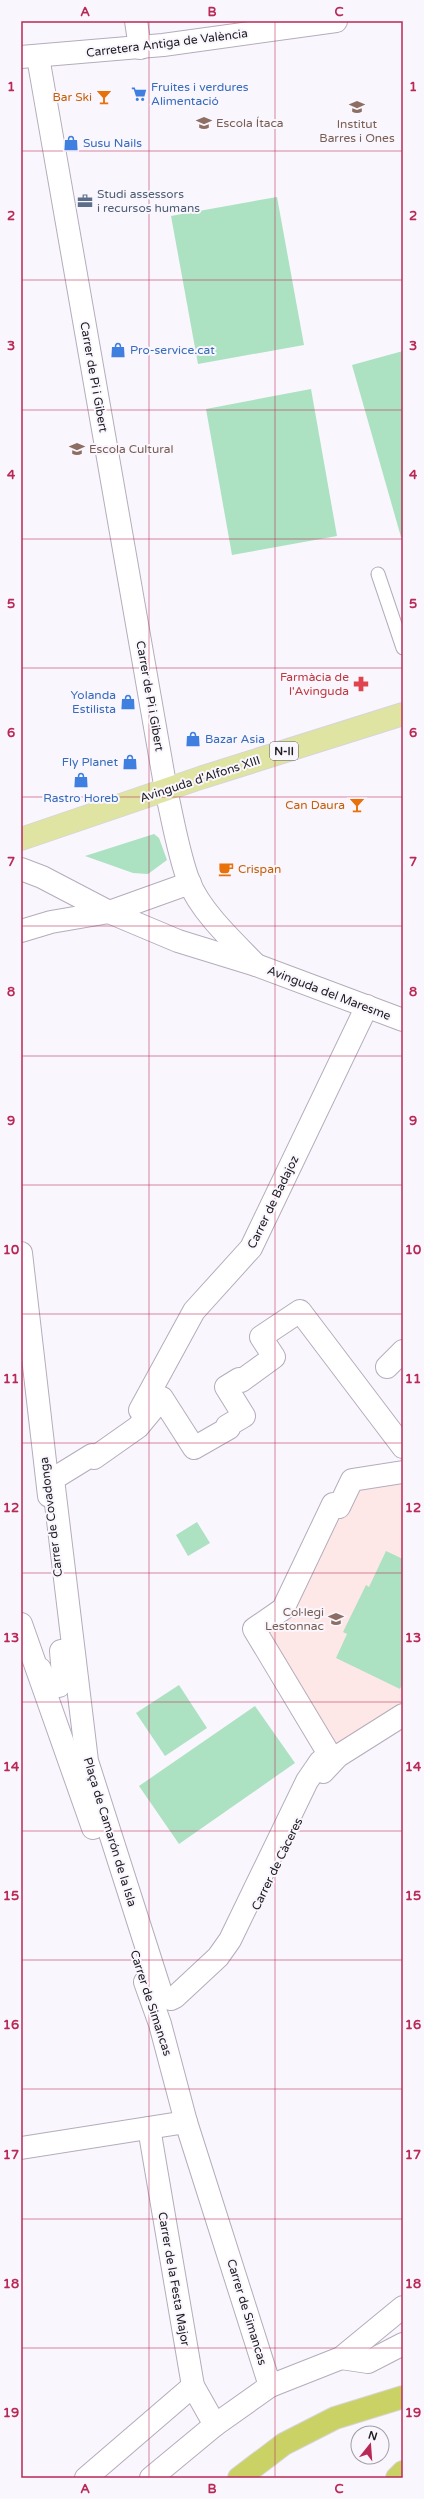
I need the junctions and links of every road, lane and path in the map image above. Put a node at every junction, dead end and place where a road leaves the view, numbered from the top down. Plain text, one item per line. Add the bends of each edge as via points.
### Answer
1 (136, 21) edge
2 (336, 21) edge
3 (140, 48) junction
4 (29, 57) edge
5 (378, 574) dead end
6 (403, 648) edge
7 (403, 714) edge
8 (166, 790) junction
9 (21, 839) edge
10 (21, 869) edge
11 (190, 883) junction
12 (109, 912) junction
13 (21, 931) edge
14 (256, 965) junction
15 (367, 1006) junction
16 (403, 1020) edge
17 (21, 1253) edge
18 (403, 1351) edge
19 (387, 1367) dead end
20 (21, 1416) edge
21 (403, 1447) edge
22 (46, 1472) junction
23 (403, 1472) edge
24 (21, 1611) edge
25 (21, 1624) edge
26 (403, 1715) edge
27 (77, 1781) junction
28 (160, 2024) junction
29 (186, 2122) junction
30 (149, 2128) junction
31 (21, 2148) edge
32 (403, 2307) edge
33 (403, 2344) edge
34 (341, 2358) junction
35 (193, 2386) junction
36 (270, 2386) junction
37 (403, 2396) edge
38 (215, 2425) junction
39 (403, 2472) edge
40 (86, 2478) edge
41 (151, 2478) edge
42 (239, 2478) edge
43 (397, 2478) edge

1 - 3 street
2 - 3 street, Carretera Antiga de València
3 - 4 street, Carretera Antiga de València
4 - 8 street, Carrer de Pi i Gibert
5 - 6 lane
7 - 8 main road, Avinguda d'Alfons XIII / N-II
8 - 9 main road, Avinguda d'Alfons XIII / N-II
8 - 11 street, Avinguda del Maresme
10 - 12 street, Avinguda del Maresme via 42,877
11 - 12 street
11 - 14 street, Avinguda del Maresme via 215,922
12 - 13 street via 51,922
12 - 14 street, Avinguda del Maresme via 178,941
14 - 15 street, Avinguda del Maresme
15 - 16 street, Avinguda del Maresme
15 - 22 street, Carrer de Badajoz via 251,1248 194,1311 141,1410 66,1463
17 - 22 street, Carrer de Covadonga
18 - 19 street
20 - 24 street via 32,1414 63,1671 63,1679 59,1686 50,1686 43,1680
21 - 23 street, Plaça de Camarón de la Isla via 300,1311 261,1337 274,1357 241,1381 239,1379 226,1387 244,1416 227,1426 229,1428 194,1448 162,1398 138,1427 94,1458 92,1455 53,1479 87,1761 162,1996 166,1998 175,1997 218,1957 230,1940 307,1781 329,1754 254,1628 283,1610 333,1504 340,1507 352,1480
22 - 27 street, Carrer de Covadonga via 57,1557
25 - 27 street, Carrer de Simancas
26 - 28 street, Carrer de Càceres via 338,1756 325,1770 235,1950
27 - 28 street, Carrer de Simancas
28 - 29 street, Carrer de Simancas
29 - 30 street
29 - 36 street, Carrer de Simancas
30 - 31 street
30 - 35 street, Carrer de la Festa Major
32 - 34 street
33 - 34 street via 368,2362
34 - 36 street
35 - 38 street, Carrer de la Festa Major
35 - 40 street
36 - 38 street
37 - 42 highway via 335,2418 284,2444
38 - 41 street
39 - 43 highway

